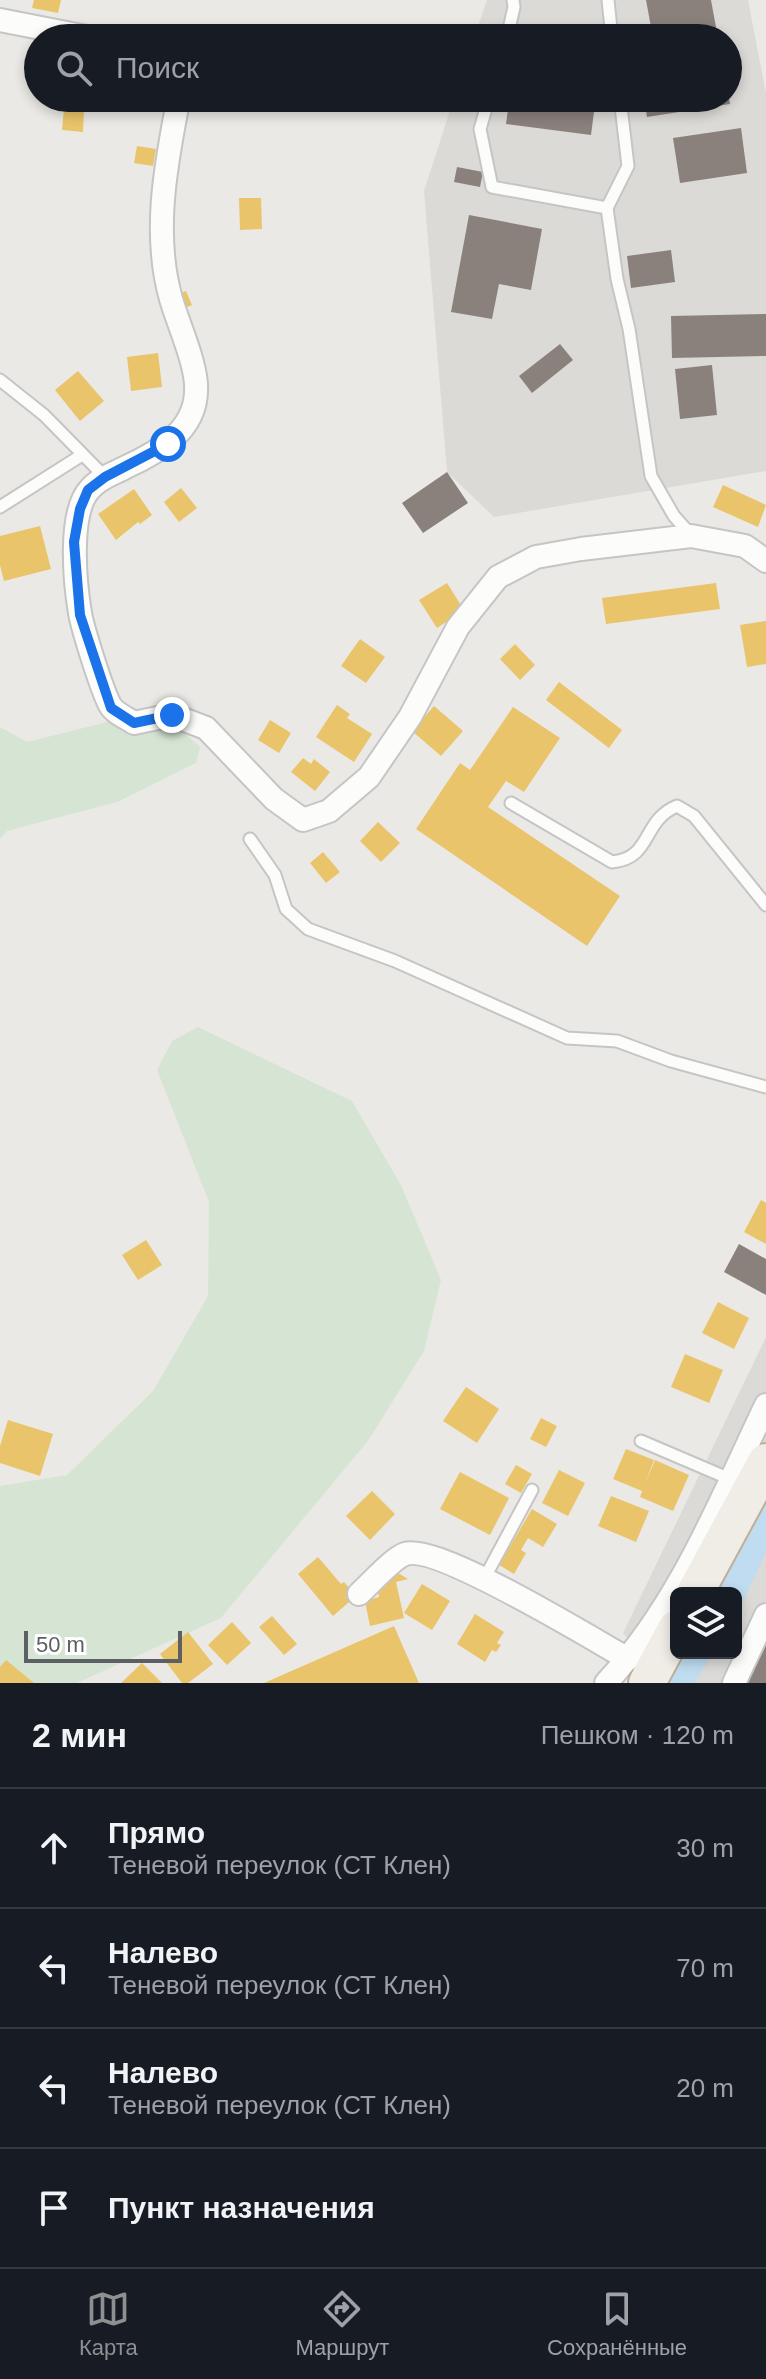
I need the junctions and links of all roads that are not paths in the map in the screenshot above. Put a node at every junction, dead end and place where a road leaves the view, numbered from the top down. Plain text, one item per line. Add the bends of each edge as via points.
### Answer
1 (513, 0) edge
2 (608, 0) edge
3 (0, 20) edge
4 (510, 24) edge
5 (611, 24) edge
6 (24, 25) edge
7 (176, 112) edge
8 (485, 112) edge
9 (622, 112) edge
10 (607, 208) junction
11 (0, 380) edge
12 (82, 455) junction
13 (105, 477) junction
14 (0, 507) edge
15 (691, 536) junction
16 (766, 561) edge
17 (511, 803) dead end
18 (250, 839) dead end
19 (766, 905) edge
20 (766, 1087) edge
21 (766, 1405) edge
22 (641, 1441) dead end
23 (766, 1462) edge
24 (730, 1479) junction
25 (532, 1490) dead end
26 (484, 1579) junction
27 (698, 1587) edge
28 (359, 1594) dead end
29 (766, 1615) edge
30 (670, 1635) edge
31 (637, 1671) edge
32 (606, 1683) edge
33 (734, 1683) edge

1 - 4 lane
2 - 5 lane
3 - 6 street
7 - 13 street via 164,171 162,253 197,391 189,419 168,444
8 - 10 lane via 480,129 492,187
9 - 10 lane via 628,166
10 - 15 lane via 651,476
11 - 12 lane
12 - 13 lane
12 - 14 lane
13 - 15 street via 88,490 74,542 80,615 111,708 134,723 172,715 206,728 274,799 303,820 329,811 369,777 410,717 458,627 498,577 536,557
15 - 16 street via 745,546
17 - 19 lane via 612,862 637,853 661,813 677,806 694,816
18 - 20 lane via 275,875 286,909 308,929 395,961 567,1038 617,1041
21 - 24 street
22 - 24 lane
23 - 27 highway
24 - 31 street
25 - 26 lane
26 - 28 street via 417,1552 402,1554
26 - 31 street
29 - 33 street
30 - 31 highway
31 - 32 street

